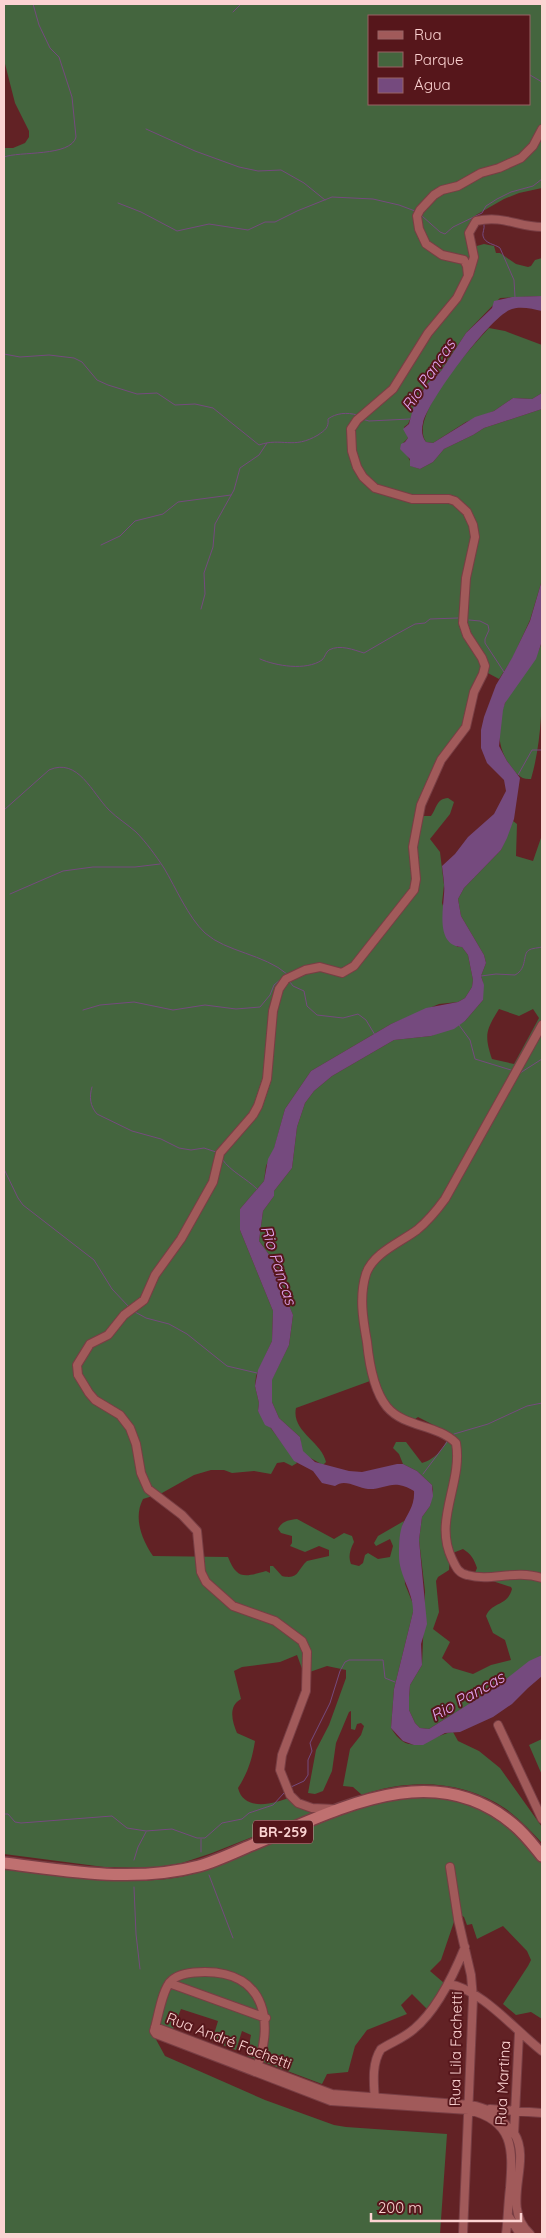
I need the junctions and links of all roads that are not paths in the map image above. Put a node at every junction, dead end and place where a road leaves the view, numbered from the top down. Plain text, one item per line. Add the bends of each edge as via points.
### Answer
1 (542, 130) edge
2 (542, 227) edge
3 (468, 276) junction
4 (542, 1025) edge
5 (542, 1578) edge
6 (498, 1725) dead end
7 (538, 1802) edge
8 (339, 1810) junction
9 (542, 1819) edge
10 (542, 1856) edge
11 (4, 1863) edge
12 (450, 1867) dead end
13 (465, 1947) junction
14 (169, 1983) junction
15 (448, 1984) junction
16 (472, 1992) junction
17 (266, 2018) junction
18 (519, 2033) junction
19 (542, 2051) edge
20 (256, 2069) junction
21 (375, 2101) junction
22 (469, 2108) junction
23 (490, 2109) junction
24 (515, 2112) junction
25 (542, 2113) edge
26 (514, 2134) junction
27 (517, 2212) junction
28 (509, 2217) junction
29 (463, 2234) edge
30 (506, 2234) edge
31 (520, 2234) edge
32 (530, 2234) edge

1 - 3 street via 521,158 442,190 420,210 417,216 419,229 426,244 442,254 464,260
2 - 3 street via 504,219 476,221 469,233 474,258
3 - 8 street via 457,298 428,333 399,382 353,424 350,434 357,467 375,488 412,499 455,501 467,512 474,531 463,623 485,670 474,692 466,727 441,760 421,805 413,847 416,885 354,966 338,973 320,967 305,970 286,980 279,989 273,1010 266,1079 258,1106 220,1152 213,1182 144,1300 124,1314 108,1335 90,1344 77,1365 78,1375 89,1393 120,1415 130,1428 143,1482 148,1489 182,1514 197,1531 201,1572 206,1582 233,1606 275,1621 302,1641 306,1652 306,1691 282,1755 280,1770 290,1795 298,1803 312,1808
4 - 5 street via 445,1199 417,1230 392,1247 366,1272 362,1303 370,1366 386,1406 397,1416 442,1433 456,1443 457,1466 444,1532 446,1546 458,1571 483,1577 520,1573
6 - 7 street
7 - 9 street
8 - 10 highway, BR-259 via 408,1791 451,1794 486,1807 502,1817
8 - 11 highway, BR-259 via 207,1863 157,1874 94,1874
12 - 13 street, Rua Lila Fachetti
13 - 15 street
13 - 16 street, Rua Lila Fachetti
14 - 17 street
14 - 17 street via 176,1977 196,1972 227,1975 250,1988
14 - 20 street, Rua André Fachetti via 155,2027
15 - 16 street
15 - 21 street via 416,2028 378,2053 374,2066
16 - 18 street
16 - 22 street, Rua Lila Fachetti
17 - 20 street via 265,2044
18 - 19 street
18 - 24 street, Rua Martina
20 - 21 street, Rua André Fachetti via 350,2100
21 - 22 street, Rua André Fachetti
22 - 23 street, Rua André Fachetti
22 - 28 street, Rua André Fachetti via 495,2121 508,2140 512,2157
22 - 29 street, Rua Lila Fachetti
23 - 24 street, Rua André Fachetti
23 - 26 street
24 - 25 street, Rua André Fachetti
24 - 26 street, Rua Martina
26 - 27 street via 519,2155
27 - 28 street
27 - 32 street via 520,2222
28 - 30 street, Rua André Fachetti
28 - 31 street

